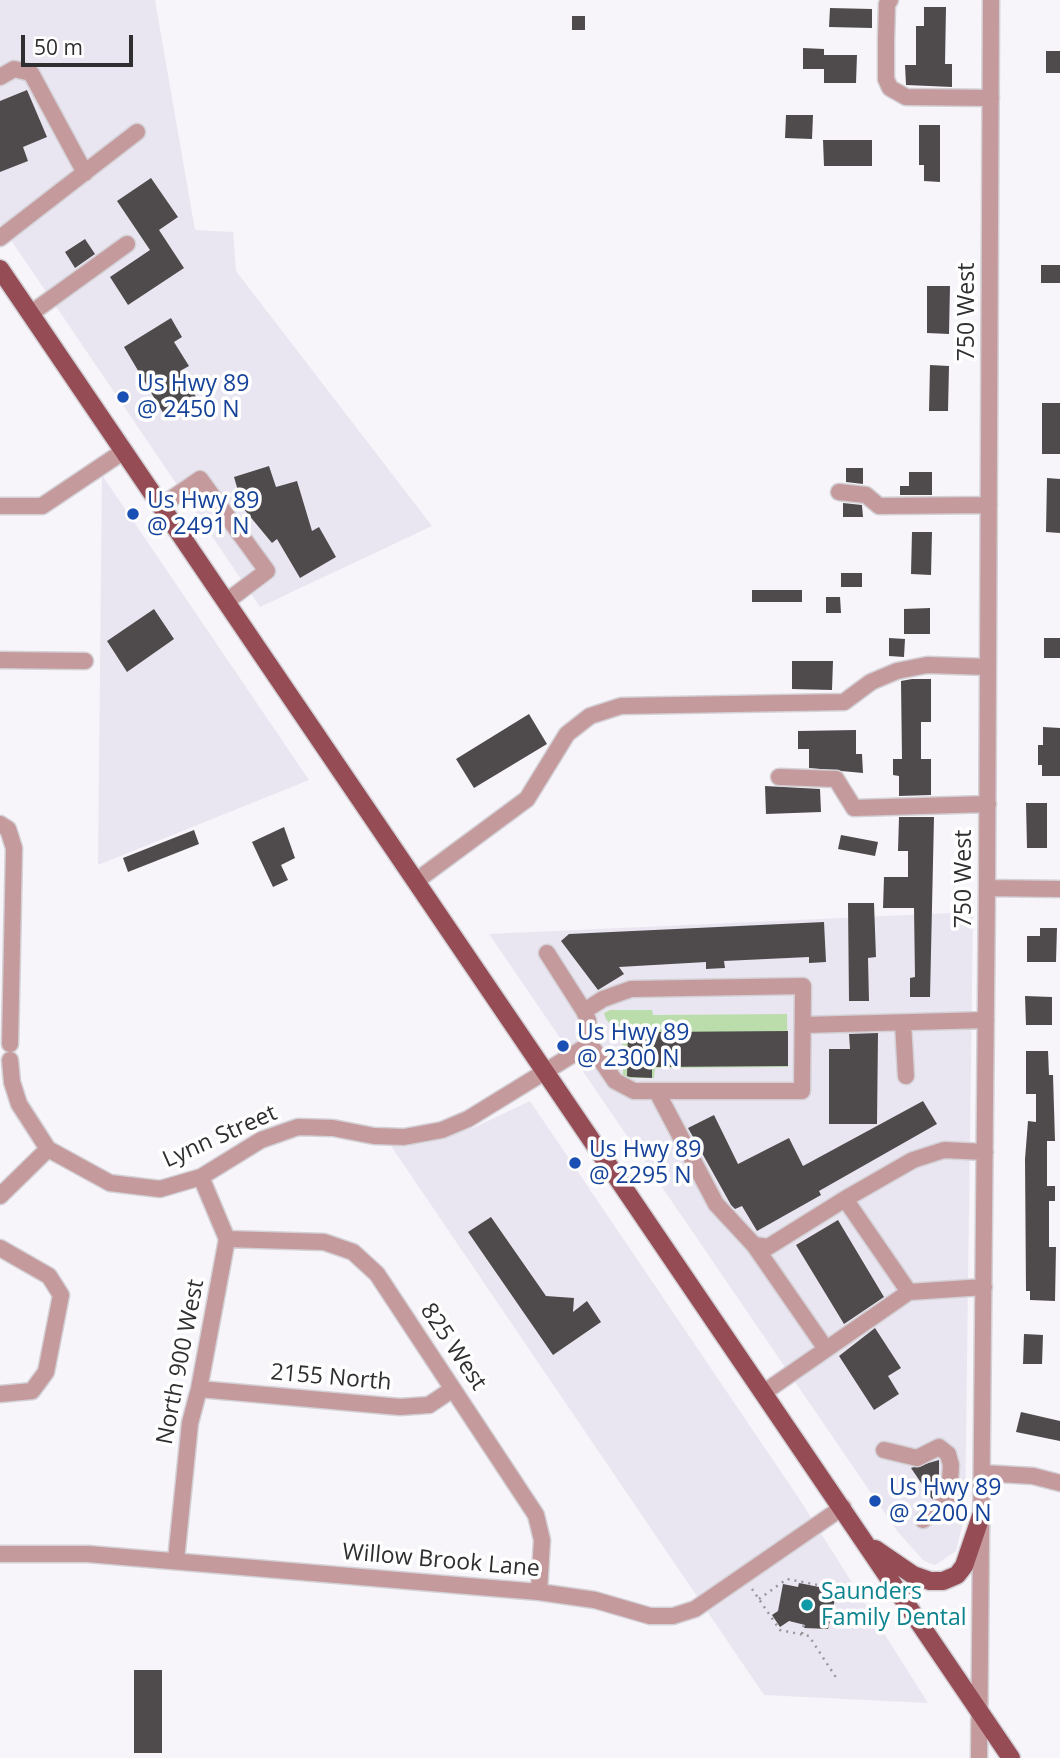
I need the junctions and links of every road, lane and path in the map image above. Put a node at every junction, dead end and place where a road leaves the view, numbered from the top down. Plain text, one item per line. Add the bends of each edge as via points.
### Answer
1 (890, 0) edge
2 (991, 0) edge
3 (0, 77) edge
4 (991, 97) junction
5 (137, 132) dead end
6 (85, 173) junction
7 (0, 238) edge
8 (127, 244) dead end
9 (0, 269) edge
10 (30, 314) junction
11 (124, 451) junction
12 (839, 492) dead end
13 (989, 505) junction
14 (0, 506) edge
15 (161, 506) junction
16 (227, 601) junction
17 (0, 660) edge
18 (85, 661) dead end
19 (988, 667) junction
20 (779, 777) dead end
21 (988, 804) junction
22 (4, 826) edge
23 (416, 881) junction
24 (988, 888) junction
25 (1060, 889) edge
26 (548, 953) dead end
27 (6, 977) edge
28 (584, 1012) junction
29 (986, 1020) junction
30 (903, 1023) junction
31 (804, 1025) junction
32 (590, 1044) junction
33 (546, 1072) junction
34 (906, 1076) dead end
35 (657, 1092) junction
36 (48, 1149) junction
37 (985, 1152) junction
38 (201, 1177) junction
39 (0, 1196) edge
40 (845, 1199) junction
41 (227, 1239) junction
42 (754, 1245) junction
43 (0, 1248) edge
44 (984, 1287) junction
45 (909, 1292) junction
46 (826, 1349) junction
47 (199, 1389) junction
48 (453, 1389) junction
49 (763, 1392) junction
50 (0, 1394) edge
51 (884, 1450) dead end
52 (982, 1473) junction
53 (1060, 1483) edge
54 (843, 1507) junction
55 (981, 1516) junction
56 (923, 1520) dead end
57 (867, 1543) junction
58 (0, 1554) edge
59 (176, 1560) junction
60 (828, 1587) dead end
61 (752, 1589) dead end
62 (538, 1592) junction
63 (759, 1599) junction
64 (804, 1624) dead end
65 (802, 1634) junction
66 (836, 1679) dead end
67 (979, 1712) junction
68 (979, 1758) edge
69 (1011, 1758) edge

1 - 4 street via 886,40 890,88 906,97
2 - 4 street, 750 West
3 - 6 street via 14,69 31,73
4 - 13 street, 750 West
5 - 6 street
6 - 7 street
8 - 10 street
9 - 10 main road
10 - 11 main road
11 - 14 street via 41,506
11 - 15 main road
12 - 13 street via 866,495 879,506
13 - 19 street, 750 West
15 - 16 main road
15 - 16 street via 200,479 267,571
16 - 23 main road
17 - 18 street
19 - 21 street, 750 West
19 - 23 street via 927,665 897,671 871,682 844,702 621,706 590,716 567,734 527,799
20 - 21 street via 836,779 855,808
21 - 24 street, 750 West
22 - 27 street, Lynn Street via 14,848
23 - 33 main road
24 - 25 street
24 - 29 street, 750 West
26 - 28 street
27 - 36 street, Lynn Street via 12,1082 19,1104
28 - 31 street via 631,989 803,986
28 - 32 street
29 - 30 street
29 - 37 street, 750 West
30 - 31 street
30 - 34 street
31 - 35 street via 802,1091
32 - 33 street, Lynn Street
32 - 35 street via 624,1088
33 - 38 street, Lynn Street via 442,1130 404,1137 298,1127 261,1140
33 - 49 main road
35 - 42 street via 716,1204
36 - 38 street, Lynn Street via 110,1183 160,1189
36 - 39 street
37 - 40 street via 944,1150 913,1160
37 - 44 street, 750 West
38 - 41 street
40 - 42 street via 768,1247
40 - 45 street
41 - 47 street, North 900 West
41 - 48 street, 825 West via 324,1242 353,1252 377,1274
42 - 46 street
43 - 50 street via 49,1276 61,1295 46,1373 32,1391
44 - 45 street
44 - 52 street, 750 West
45 - 46 street
46 - 49 street
47 - 48 street, 2155 North via 400,1407 429,1405
47 - 59 street, North 900 West via 190,1423
48 - 62 street, 825 West via 536,1515 542,1540
49 - 54 main road
51 - 56 street via 917,1458 939,1447 948,1454 949,1499
52 - 53 street via 1033,1476
52 - 55 street, 750 West
54 - 57 main road
54 - 62 street, Willow Brook Lane via 695,1609 673,1616 650,1616 595,1600
55 - 57 main road via 964,1566 943,1581 913,1575
55 - 67 street, 750 West
57 - 67 main road
58 - 59 street, Willow Brook Lane
59 - 62 street, Willow Brook Lane
60 - 63 path via 787,1579
61 - 63 path
63 - 65 path via 779,1630
64 - 65 path
65 - 66 path via 809,1636
67 - 68 street, 750 West
67 - 69 main road

